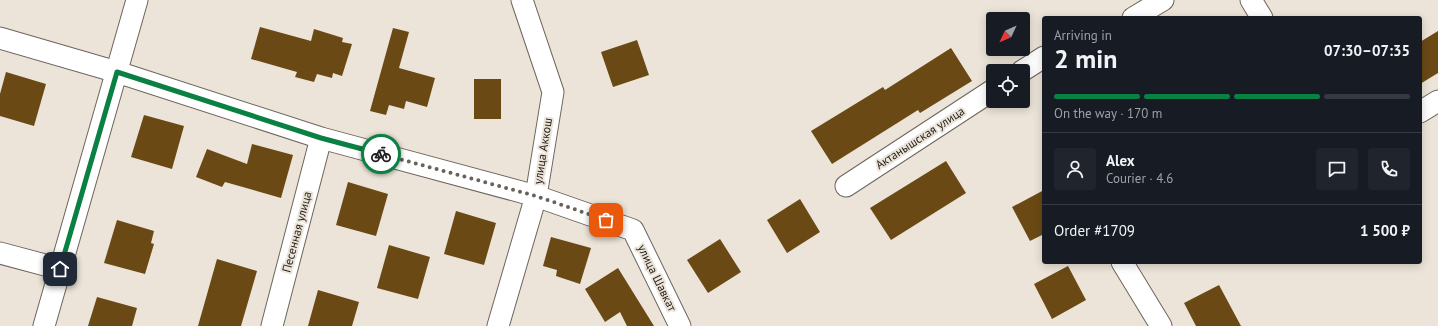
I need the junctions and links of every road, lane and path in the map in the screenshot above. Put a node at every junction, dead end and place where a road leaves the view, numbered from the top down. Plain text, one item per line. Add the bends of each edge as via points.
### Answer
1 (137, 0) edge
2 (522, 0) edge
3 (1163, 0) edge
4 (1251, 0) edge
5 (1136, 16) edge
6 (1261, 16) edge
7 (0, 38) edge
8 (1042, 58) edge
9 (1030, 66) edge
10 (117, 72) junction
11 (986, 95) edge
12 (1438, 101) edge
13 (1422, 111) edge
14 (321, 138) junction
15 (846, 186) dead end
16 (536, 196) junction
17 (0, 253) edge
18 (1123, 264) edge
19 (60, 269) junction
20 (44, 326) edge
21 (272, 326) edge
22 (498, 326) edge
23 (680, 326) edge
24 (1160, 326) edge

1 - 10 street
2 - 16 street, улица Аккош via 552,92
3 - 5 street
4 - 6 street
7 - 10 street
8 - 9 street
10 - 14 street
10 - 19 street
11 - 15 street, Актанышская улица
12 - 13 street
14 - 16 street
14 - 21 street, Песенная улица
16 - 22 street, улица Аккош
16 - 23 street, улица Шавкат via 634,230
17 - 19 street
18 - 24 street
19 - 20 street

